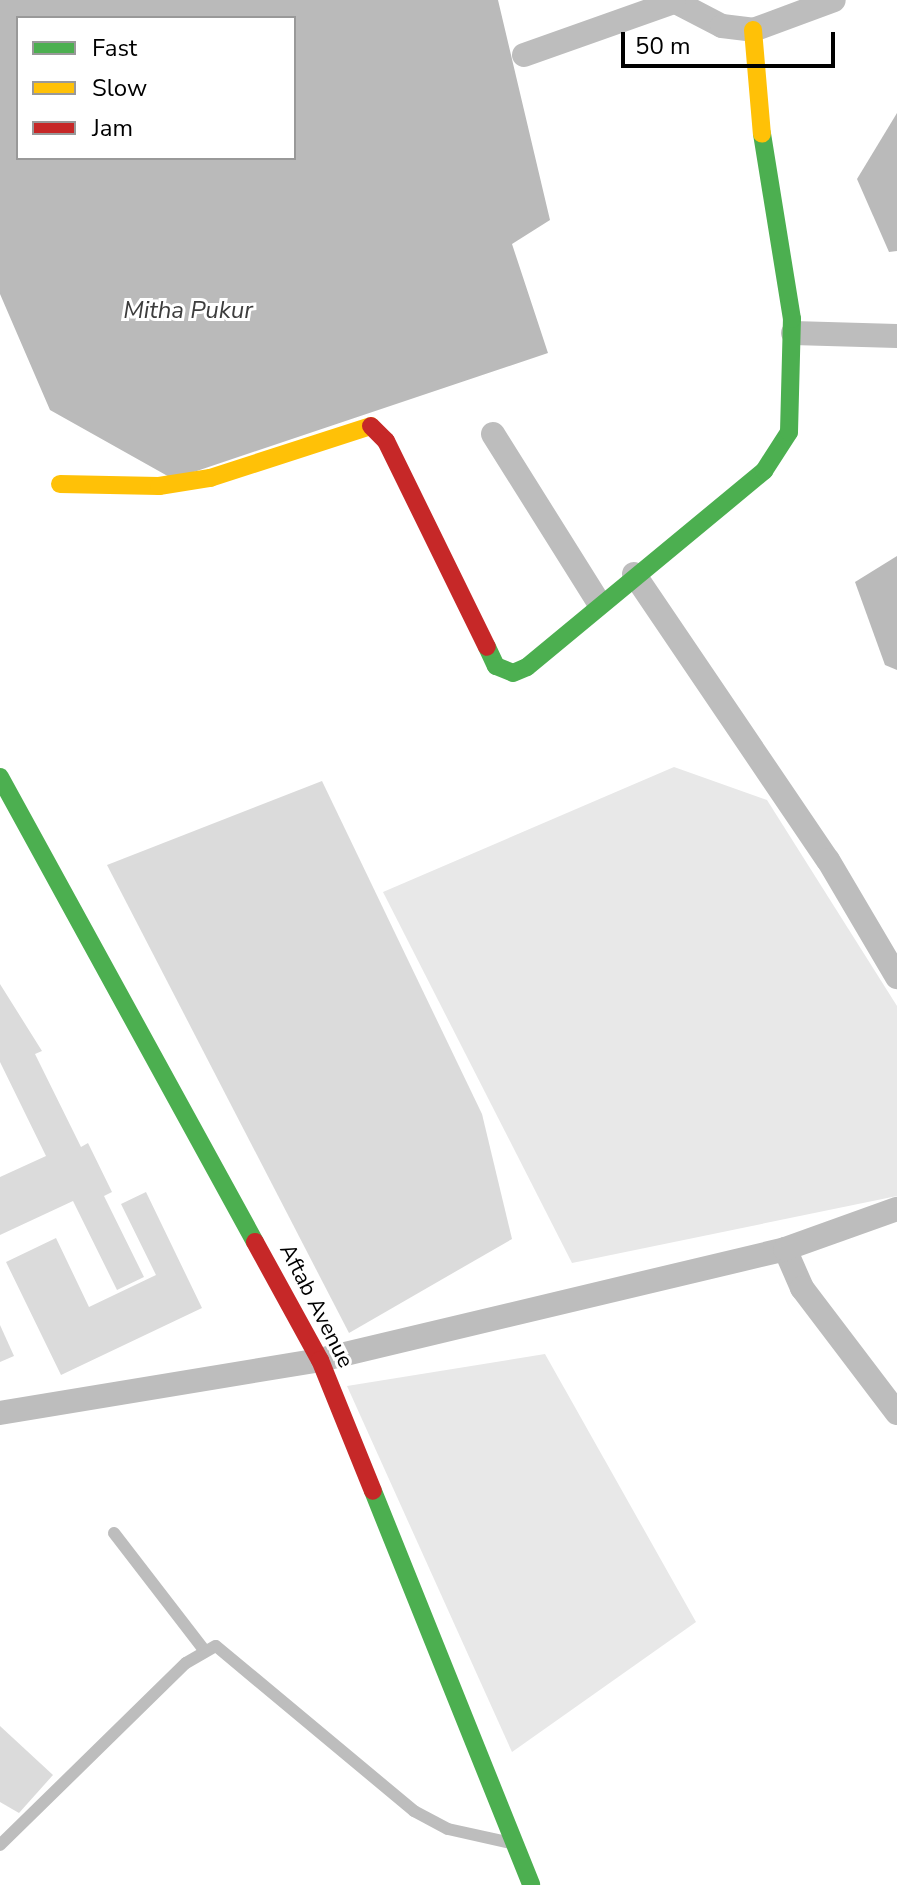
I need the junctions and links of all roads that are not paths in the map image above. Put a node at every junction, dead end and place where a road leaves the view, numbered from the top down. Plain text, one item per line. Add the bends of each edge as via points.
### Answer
1 (834, 0) edge
2 (673, 1) edge
3 (753, 30) junction
4 (524, 55) dead end
5 (793, 333) junction
6 (897, 336) edge
7 (493, 434) dead end
8 (60, 484) dead end
9 (634, 574) junction
10 (599, 603) junction
11 (0, 777) edge
12 (897, 977) edge
13 (897, 1209) edge
14 (785, 1249) junction
15 (320, 1360) junction
16 (0, 1413) edge
17 (897, 1413) edge
18 (114, 1533) dead end
19 (204, 1650) junction
20 (514, 1844) junction
21 (0, 1845) edge
22 (531, 1885) edge

1 - 3 street
2 - 3 street via 722,26
2 - 4 street
3 - 5 street via 759,128
5 - 6 street
5 - 9 street via 791,418 781,453
7 - 10 street
8 - 10 street via 159,486 210,478 371,426 386,441 496,666 513,673 527,667
9 - 10 street
9 - 12 street via 828,860
11 - 15 street, Aftab Avenue
13 - 14 street
14 - 15 street
14 - 17 street via 802,1288
15 - 16 street
15 - 20 street, Aftab Avenue
18 - 19 lane
19 - 20 lane via 231,1651 414,1811 448,1829
19 - 21 lane
20 - 22 street, Aftab Avenue

